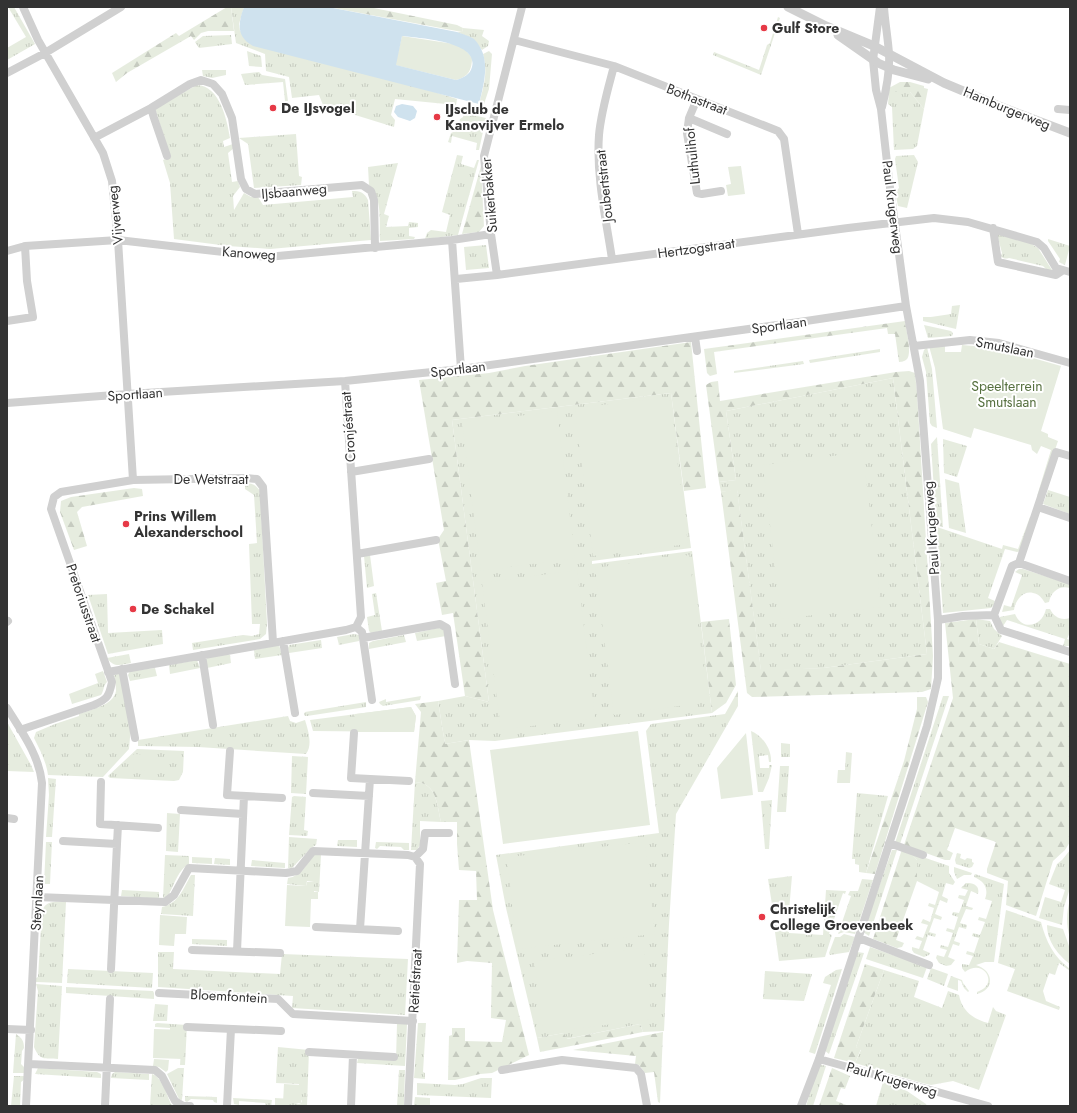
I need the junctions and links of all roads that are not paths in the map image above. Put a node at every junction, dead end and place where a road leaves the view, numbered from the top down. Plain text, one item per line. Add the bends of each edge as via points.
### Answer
1 (23, 7) edge
2 (121, 7) edge
3 (522, 7) edge
4 (788, 7) edge
5 (880, 7) edge
6 (884, 7) edge
7 (826, 26) junction
8 (514, 40) junction
9 (874, 46) junction
10 (45, 53) junction
11 (889, 55) junction
12 (873, 60) junction
13 (614, 66) junction
14 (888, 68) junction
15 (7, 73) edge
16 (944, 83) junction
17 (697, 99) junction
18 (151, 108) junction
19 (881, 109) junction
20 (1058, 109) dead end
21 (1070, 110) edge
22 (689, 118) junction
23 (1070, 133) edge
24 (727, 134) dead end
25 (94, 138) junction
26 (167, 156) dead end
27 (721, 191) dead end
28 (894, 222) junction
29 (993, 228) junction
30 (491, 234) junction
31 (798, 234) junction
32 (118, 240) junction
33 (452, 240) junction
34 (25, 246) junction
35 (375, 248) junction
36 (7, 251) edge
37 (612, 259) junction
38 (1066, 271) edge
39 (497, 275) junction
40 (456, 279) junction
41 (906, 306) junction
42 (7, 321) edge
43 (695, 337) junction
44 (914, 346) junction
45 (697, 351) dead end
46 (1070, 363) edge
47 (461, 370) junction
48 (345, 381) junction
49 (128, 394) junction
50 (7, 403) edge
51 (1070, 456) edge
52 (429, 459) dead end
53 (351, 472) junction
54 (133, 480) junction
55 (1038, 507) junction
56 (1070, 518) edge
57 (436, 540) dead end
58 (357, 554) junction
59 (1019, 563) junction
60 (1070, 581) edge
61 (994, 614) junction
62 (938, 620) junction
63 (356, 627) junction
64 (364, 638) junction
65 (282, 641) junction
66 (273, 642) junction
67 (1070, 652) edge
68 (202, 655) junction
69 (122, 669) junction
70 (108, 672) junction
71 (455, 684) dead end
72 (372, 700) dead end
73 (7, 708) edge
74 (295, 713) dead end
75 (213, 725) dead end
76 (20, 730) junction
77 (354, 734) dead end
78 (135, 738) dead end
79 (230, 750) dead end
80 (370, 779) junction
81 (409, 781) dead end
82 (101, 782) dead end
83 (313, 793) dead end
84 (244, 796) junction
85 (369, 796) junction
86 (282, 798) dead end
87 (181, 810) dead end
88 (243, 814) junction
89 (118, 825) junction
90 (158, 828) dead end
91 (449, 833) dead end
92 (63, 841) dead end
93 (889, 843) junction
94 (117, 844) junction
95 (365, 852) junction
96 (923, 855) dead end
97 (415, 857) junction
98 (241, 870) junction
99 (37, 897) junction
100 (115, 900) junction
101 (316, 927) dead end
102 (360, 929) junction
103 (398, 931) dead end
104 (858, 938) junction
105 (192, 950) dead end
106 (237, 951) junction
107 (280, 953) dead end
108 (928, 965) dead end
109 (111, 969) dead end
110 (159, 993) dead end
111 (110, 998) dead end
112 (413, 1021) junction
113 (187, 1027) dead end
114 (7, 1029) edge
115 (231, 1029) junction
116 (31, 1030) junction
117 (281, 1031) dead end
118 (310, 1052) dead end
119 (353, 1055) junction
120 (394, 1057) dead end
121 (819, 1059) junction
122 (29, 1064) junction
123 (106, 1068) junction
124 (502, 1070) dead end
125 (26, 1106) edge
126 (105, 1106) edge
127 (190, 1106) edge
128 (227, 1106) edge
129 (351, 1106) edge
130 (408, 1106) edge
131 (647, 1106) edge
132 (801, 1106) edge
133 (988, 1106) edge

1 - 10 street, Vijverweg
2 - 10 street
3 - 8 street, Suikerbakker
4 - 7 street, Hamburgerweg
5 - 9 street, Paul Krugerweg
6 - 11 street, Paul Krugerweg
7 - 9 street, Hamburgerweg
7 - 12 street, Hamburgerweg
8 - 13 street, Bothastraat
8 - 30 street, Suikerbakker via 484,156
9 - 11 street, Hamburgerweg
9 - 12 street, Paul Krugerweg
10 - 15 street
10 - 25 street, Vijverweg
11 - 14 street, Paul Krugerweg
11 - 16 street, Hamburgerweg
12 - 14 street, Hamburgerweg
12 - 19 street, Paul Krugerweg
13 - 17 street, Bothastraat
13 - 37 street, Joubertstraat via 600,128 599,169
14 - 16 street, Hamburgerweg
14 - 19 street, Paul Krugerweg
16 - 23 street, Hamburgerweg
17 - 22 street, Luthulihof
17 - 31 street, Bothastraat via 778,131 784,139
18 - 25 street, IJsbaanweg
18 - 26 street
18 - 35 street, IJsbaanweg via 190,84 201,80 213,84 222,94 232,118 240,174 246,189 255,194 362,185 371,191 374,200
19 - 28 street, Paul Krugerweg
20 - 21 street
22 - 24 street, Luthulihof
22 - 27 street, Luthulihof via 687,133 697,193
25 - 32 street, Vijverweg via 103,153 112,181
28 - 29 street, Hertzogstraat via 934,218
28 - 31 street, Hertzogstraat
28 - 41 street, Paul Krugerweg
29 - 38 street, Hertzogstraat via 1037,242 1044,248 1056,268
29 - 38 street via 998,262 1056,275
30 - 33 street, Kanoweg
30 - 39 street, Suikerbakker
31 - 37 street, Hertzogstraat
32 - 34 street, Kanoweg
32 - 35 street, Kanoweg via 267,257
32 - 49 street, Vijverweg
33 - 35 street, Kanoweg
33 - 40 street
34 - 36 street, Kanoweg
34 - 42 street via 33,317
37 - 39 street, Hertzogstraat
39 - 40 street
40 - 47 street
41 - 43 street, Sportlaan
41 - 44 street, Paul Krugerweg
43 - 45 street
43 - 47 street, Sportlaan
44 - 46 street, Smutslaan via 970,340 998,343
44 - 62 street, Paul Krugerweg via 920,389
47 - 48 street, Sportlaan
48 - 49 street, Sportlaan
48 - 53 street, Cronjéstraat
49 - 50 street, Sportlaan
49 - 54 street
51 - 55 street via 1056,452
52 - 53 street, Cronjéstraat
53 - 58 street, Cronjéstraat
54 - 66 street, De Wetstraat via 257,479 263,488
54 - 70 street, Pretoriusstraat via 61,492 54,497 51,509
55 - 56 street
55 - 59 street
57 - 58 street
58 - 63 street, Cronjéstraat via 360,616
59 - 60 street
59 - 61 street via 1012,566
61 - 62 street
61 - 67 street via 1001,630
62 - 93 street, Paul Krugerweg via 938,678 935,694
63 - 64 street
63 - 65 street
64 - 71 street via 440,624 447,628
64 - 72 street
65 - 66 street
65 - 74 street
66 - 68 street
68 - 69 street
68 - 75 street
69 - 70 street
69 - 78 street
70 - 76 street, Pretoriusstraat via 112,682 110,693 105,700
73 - 76 street, Steynlaan
76 - 99 street, Steynlaan via 35,754 41,770
77 - 80 street via 351,778
79 - 84 street via 227,795
80 - 81 street
80 - 85 street
82 - 89 street via 100,824
83 - 85 street
84 - 86 street
84 - 88 street
85 - 95 street
87 - 88 street
88 - 98 street
89 - 90 street
89 - 94 street
91 - 97 street via 425,833 423,849
92 - 94 street
93 - 96 street
93 - 104 street, Paul Krugerweg
94 - 100 street
95 - 97 street
95 - 98 street via 313,851 297,871 286,873
95 - 102 street
97 - 112 street, Retiefstraat via 420,864
98 - 100 street via 190,868 174,895 165,902
98 - 106 street
99 - 100 street
99 - 116 street, Steynlaan
100 - 109 street
101 - 102 street
102 - 103 street
104 - 108 street
104 - 121 street, Paul Krugerweg
105 - 106 street
106 - 107 street
110 - 112 street, Bloemfontein via 278,999 293,1014
111 - 123 street
112 - 130 street, Retiefstraat
113 - 115 street
114 - 116 street
115 - 117 street
115 - 128 street
116 - 122 street, Steynlaan
118 - 119 street
119 - 120 street
119 - 129 street
121 - 132 street, Paul Krugerweg
121 - 133 street, Paul Krugerweg
122 - 123 street
122 - 125 street, Steynlaan
123 - 126 street
123 - 127 street via 156,1070 175,1101 183,1106
124 - 131 street via 562,1060 636,1068 641,1074

